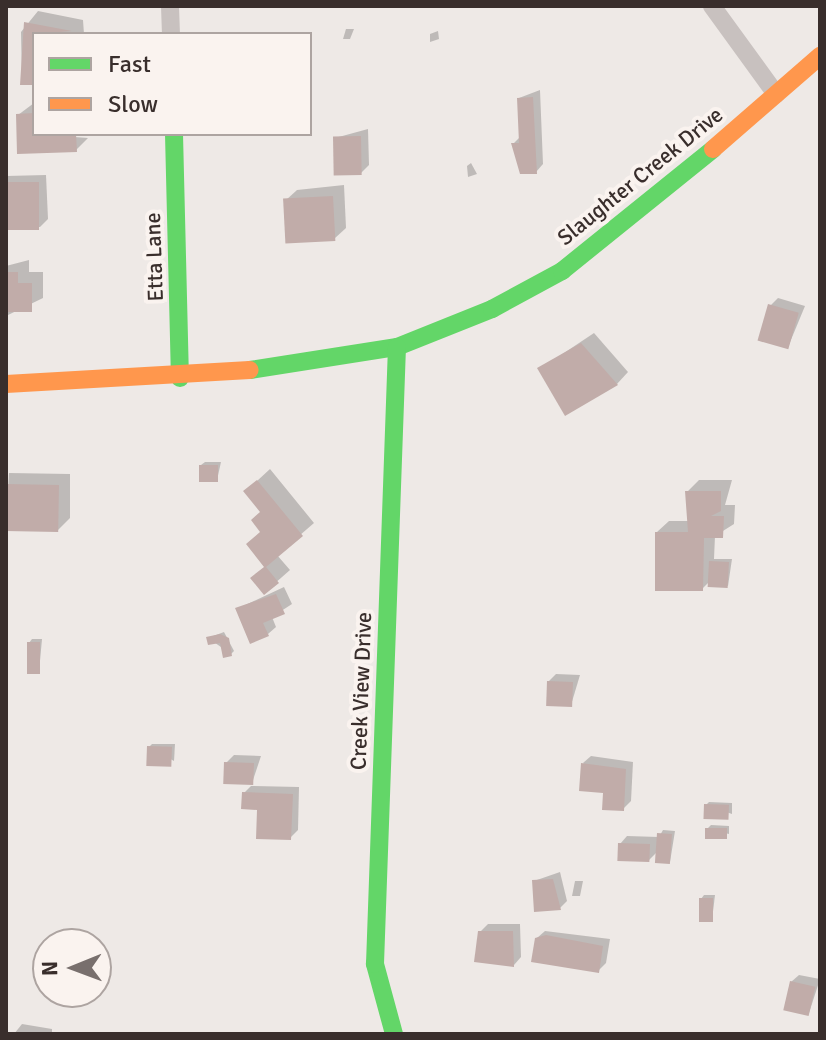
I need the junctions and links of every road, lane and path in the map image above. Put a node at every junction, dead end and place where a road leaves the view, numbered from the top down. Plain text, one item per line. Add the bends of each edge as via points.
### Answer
1 (170, 6) edge
2 (712, 6) edge
3 (171, 32) edge
4 (820, 56) edge
5 (776, 94) junction
6 (174, 136) edge
7 (397, 347) junction
8 (180, 378) junction
9 (6, 384) edge
10 (394, 1034) edge

1 - 3 street
2 - 5 street
4 - 5 street, Slaughter Creek Drive
5 - 7 street, Slaughter Creek Drive via 562,271
6 - 8 street, Etta Lane
7 - 8 street, Slaughter Creek Drive via 278,370
7 - 10 street, Creek View Drive via 375,964
8 - 9 street, Slaughter Creek Drive

